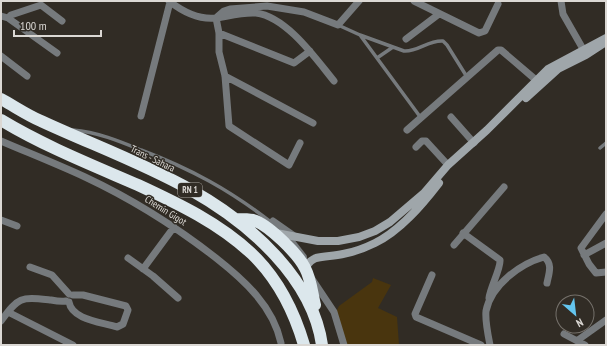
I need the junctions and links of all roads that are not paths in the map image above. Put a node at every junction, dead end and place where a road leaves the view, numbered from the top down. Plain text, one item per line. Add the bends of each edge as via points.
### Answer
1 (358, 1) edge
2 (414, 1) edge
3 (560, 1) edge
4 (169, 2) edge
5 (40, 3) edge
6 (268, 4) edge
7 (498, 4) dead end
8 (438, 14) junction
9 (5, 17) edge
10 (216, 18) junction
11 (62, 21) dead end
12 (338, 25) junction
13 (220, 33) junction
14 (360, 35) junction
15 (406, 39) dead end
16 (606, 43) edge
17 (393, 47) junction
18 (583, 49) junction
19 (310, 51) junction
20 (57, 53) dead end
21 (1, 56) edge
22 (377, 58) junction
23 (27, 76) dead end
24 (225, 76) junction
25 (467, 78) junction
26 (536, 80) junction
27 (334, 81) dead end
28 (1, 99) edge
29 (141, 116) dead end
30 (451, 117) dead end
31 (422, 119) junction
32 (1, 120) edge
33 (313, 123) dead end
34 (62, 130) junction
35 (408, 130) dead end
36 (1, 141) edge
37 (300, 143) dead end
38 (474, 143) junction
39 (606, 143) edge
40 (416, 147) dead end
41 (600, 148) dead end
42 (448, 165) junction
43 (504, 187) dead end
44 (606, 214) edge
45 (237, 219) junction
46 (1, 220) edge
47 (17, 226) dead end
48 (272, 226) junction
49 (174, 227) junction
50 (463, 233) junction
51 (288, 236) junction
52 (297, 238) junction
53 (606, 242) edge
54 (454, 244) dead end
55 (584, 255) junction
56 (128, 258) dead end
57 (30, 267) dead end
58 (305, 268) junction
59 (143, 269) junction
60 (606, 272) edge
61 (432, 275) dead end
62 (546, 283) dead end
63 (69, 298) junction
64 (178, 298) dead end
65 (486, 311) junction
66 (8, 312) junction
67 (1, 322) edge
68 (605, 324) edge
69 (564, 334) dead end
70 (578, 340) junction
71 (322, 341) edge
72 (281, 343) dead end
73 (73, 345) edge
74 (304, 345) edge
75 (344, 345) edge
76 (481, 345) edge
77 (490, 345) edge
78 (585, 345) edge

1 - 12 street
2 - 8 street
3 - 18 street via 563,14
4 - 10 street via 196,17
4 - 29 street
5 - 9 street
5 - 11 street
6 - 10 street via 230,9
6 - 12 street via 304,12
7 - 8 street via 485,30 479,34
8 - 15 street
9 - 20 street
10 - 13 street
10 - 19 street via 258,13 286,28
12 - 14 lane
13 - 19 street via 294,63
13 - 24 street via 219,52
14 - 17 lane
14 - 22 lane
16 - 18 street
16 - 58 street via 558,70 532,92 455,164 428,197 391,234 360,249 315,258
17 - 22 lane
17 - 25 lane via 410,51 430,42 442,41
18 - 26 street via 548,69
19 - 27 street
21 - 23 street
22 - 31 lane
24 - 33 street
24 - 37 street via 229,126 289,165
25 - 26 street via 494,53 501,50
25 - 31 street
26 - 38 street
28 - 34 highway, Trans - Sahara / RN 1
30 - 38 street
31 - 35 street
32 - 74 highway, RN 1 via 169,199 217,226 252,254 269,274 293,312
34 - 45 highway, Trans - Sahara / RN 1 via 164,175
34 - 51 lane via 82,131 107,137 170,161 227,190
36 - 49 street, Chemin Gigot via 84,176 141,206
38 - 42 street
39 - 41 lane
40 - 42 street via 422,141 426,141
42 - 52 street via 424,193 390,222 375,231 338,241
43 - 50 street
44 - 55 street via 581,248
45 - 48 highway
45 - 71 highway, Trans - Sahara / RN 1 via 261,240 295,279 311,308
46 - 47 street
48 - 51 street
48 - 52 street
48 - 58 highway
49 - 59 street
49 - 72 street, Chemin Gigot via 239,276 272,318
50 - 54 street
50 - 65 street via 500,260
51 - 52 street
51 - 58 lane via 305,256
53 - 55 street
55 - 60 street via 592,270
56 - 59 street
57 - 63 street via 52,275
58 - 71 highway
58 - 75 street via 334,312
59 - 64 street
61 - 76 street via 415,314 416,317
62 - 65 street via 550,266 544,257 512,274 496,289
63 - 63 street via 83,295 126,306 128,310 123,324 117,327 76,314 70,308
63 - 66 street via 25,298 19,300
65 - 77 street
66 - 67 street
66 - 73 street
68 - 70 street
69 - 70 street
70 - 78 street

